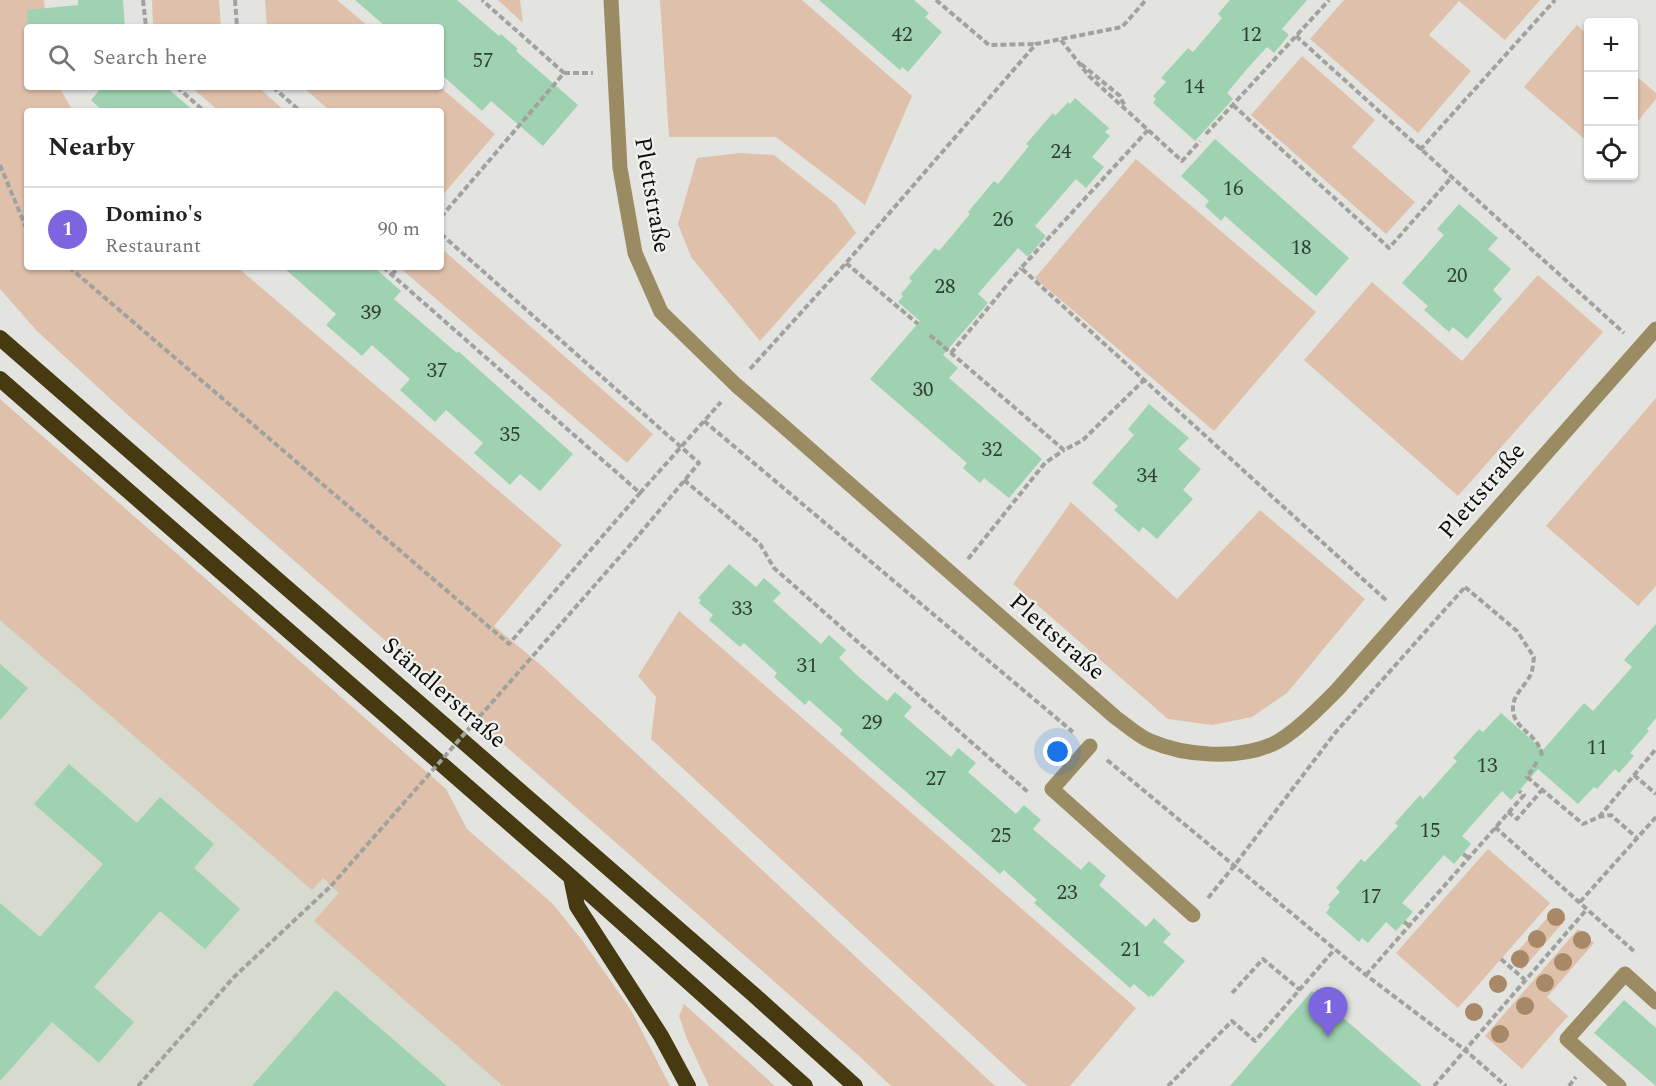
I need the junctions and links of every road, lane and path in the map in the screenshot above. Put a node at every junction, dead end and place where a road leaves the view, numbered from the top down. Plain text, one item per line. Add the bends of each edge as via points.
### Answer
1 (143, 0) edge
2 (235, 0) edge
3 (482, 0) edge
4 (611, 0) edge
5 (936, 0) edge
6 (1146, 0) edge
7 (1329, 0) edge
8 (1555, 0) edge
9 (146, 24) edge
10 (237, 24) edge
11 (1296, 36) junction
12 (1061, 40) junction
13 (1036, 44) junction
14 (564, 73) junction
15 (615, 73) junction
16 (180, 90) edge
17 (276, 90) edge
18 (1233, 105) junction
19 (201, 108) edge
20 (297, 108) edge
21 (1148, 130) junction
22 (1206, 134) dead end
23 (1200, 141) dead end
24 (1420, 150) junction
25 (0, 165) edge
26 (1451, 178) junction
27 (444, 213) edge
28 (24, 223) edge
29 (444, 237) edge
30 (846, 263) junction
31 (1022, 268) junction
32 (73, 270) edge
33 (386, 270) edge
34 (396, 270) edge
35 (392, 275) junction
36 (918, 324) dead end
37 (1656, 329) edge
38 (930, 335) dead end
39 (0, 338) edge
40 (1640, 347) junction
41 (951, 353) junction
42 (0, 379) edge
43 (1144, 380) junction
44 (736, 385) junction
45 (704, 421) junction
46 (682, 446) junction
47 (1064, 450) junction
48 (684, 480) junction
49 (640, 493) junction
50 (1443, 569) junction
51 (953, 576) junction
52 (1465, 587) junction
53 (1402, 615) junction
54 (1090, 746) junction
55 (1656, 749) edge
56 (1542, 756) dead end
57 (1537, 762) dead end
58 (1634, 775) junction
59 (1542, 790) junction
60 (1519, 791) dead end
61 (1656, 794) edge
62 (1030, 795) dead end
63 (1508, 812) junction
64 (1599, 817) junction
65 (1655, 820) edge
66 (1495, 827) junction
67 (1637, 838) junction
68 (1463, 854) dead end
69 (1468, 858) junction
70 (1234, 866) junction
71 (571, 878) junction
72 (1580, 902) junction
73 (1587, 909) junction
74 (1193, 915) joint
75 (1404, 922) dead end
76 (1410, 926) junction
77 (1335, 949) junction
78 (1639, 956) dead end
79 (1501, 959) dead end
80 (1366, 975) junction
81 (1525, 980) junction
82 (1300, 990) junction
83 (1232, 993) dead end
84 (1656, 1002) edge
85 (1465, 1050) junction
86 (138, 1086) edge
87 (688, 1086) edge
88 (805, 1086) edge
89 (855, 1086) edge
90 (1168, 1086) edge
91 (1434, 1086) edge
92 (1506, 1086) edge
93 (1620, 1086) edge

1 - 9 path
2 - 10 path
3 - 14 path
4 - 15 street, Plettstraße
5 - 13 path via 989,45
6 - 12 path via 1122,27
7 - 11 path
8 - 24 path
11 - 18 path
11 - 24 path
12 - 13 path
12 - 21 path via 1089,76
13 - 30 path
14 - 15 path
14 - 27 path
15 - 44 street, Plettstraße via 620,168 635,253 662,312
16 - 19 path
17 - 20 path
18 - 22 path
18 - 26 path via 1389,248
21 - 23 path via 1182,161
21 - 31 path
24 - 26 path
25 - 28 path
26 - 40 path
29 - 46 path
30 - 36 path
30 - 44 path
31 - 41 path
31 - 43 path
32 - 49 path via 509,644
33 - 35 path
34 - 35 path
35 - 49 path
37 - 40 street, Plettstraße
38 - 41 path
39 - 89 highway, Ständlerstraße
40 - 50 street, Plettstraße
41 - 47 path
42 - 71 highway
43 - 47 path via 1083,440
43 - 53 path
44 - 45 path
44 - 51 street, Plettstraße
45 - 46 path
45 - 54 path
46 - 48 path via 699,463
46 - 49 path
47 - 51 path via 1045,463
48 - 62 path via 760,544 774,568
48 - 86 path, bridge via 331,886 234,977
50 - 52 path
50 - 53 street, Plettstraße
51 - 53 street, Plettstraße via 1115,717 1149,741 1214,754 1245,752 1274,744 1313,714
52 - 56 path via 1517,631 1534,657 1532,674 1514,699 1513,711 1517,722 1540,746
52 - 70 path via 1335,734
54 - 70 path
54 - 74 street via 1052,789
55 - 58 path
57 - 59 path via 1527,777
58 - 61 path
58 - 64 path
59 - 63 path via 1517,819
59 - 64 path via 1582,824
60 - 63 path via 1524,795
63 - 66 path
64 - 67 path via 1611,815
65 - 67 path
66 - 69 path
66 - 72 path
67 - 72 path
68 - 69 path
69 - 76 path
70 - 74 path
70 - 77 path
71 - 87 highway via 577,906 661,1036
71 - 88 highway
72 - 73 path
73 - 78 path
73 - 81 path
75 - 76 path
76 - 80 path
77 - 80 path
77 - 82 path
79 - 81 path
80 - 85 path
81 - 85 path
82 - 83 path via 1263,959
82 - 90 path via 1255,1041 1232,1021
84 - 93 street via 1625,974 1567,1039
85 - 91 path
85 - 92 path

